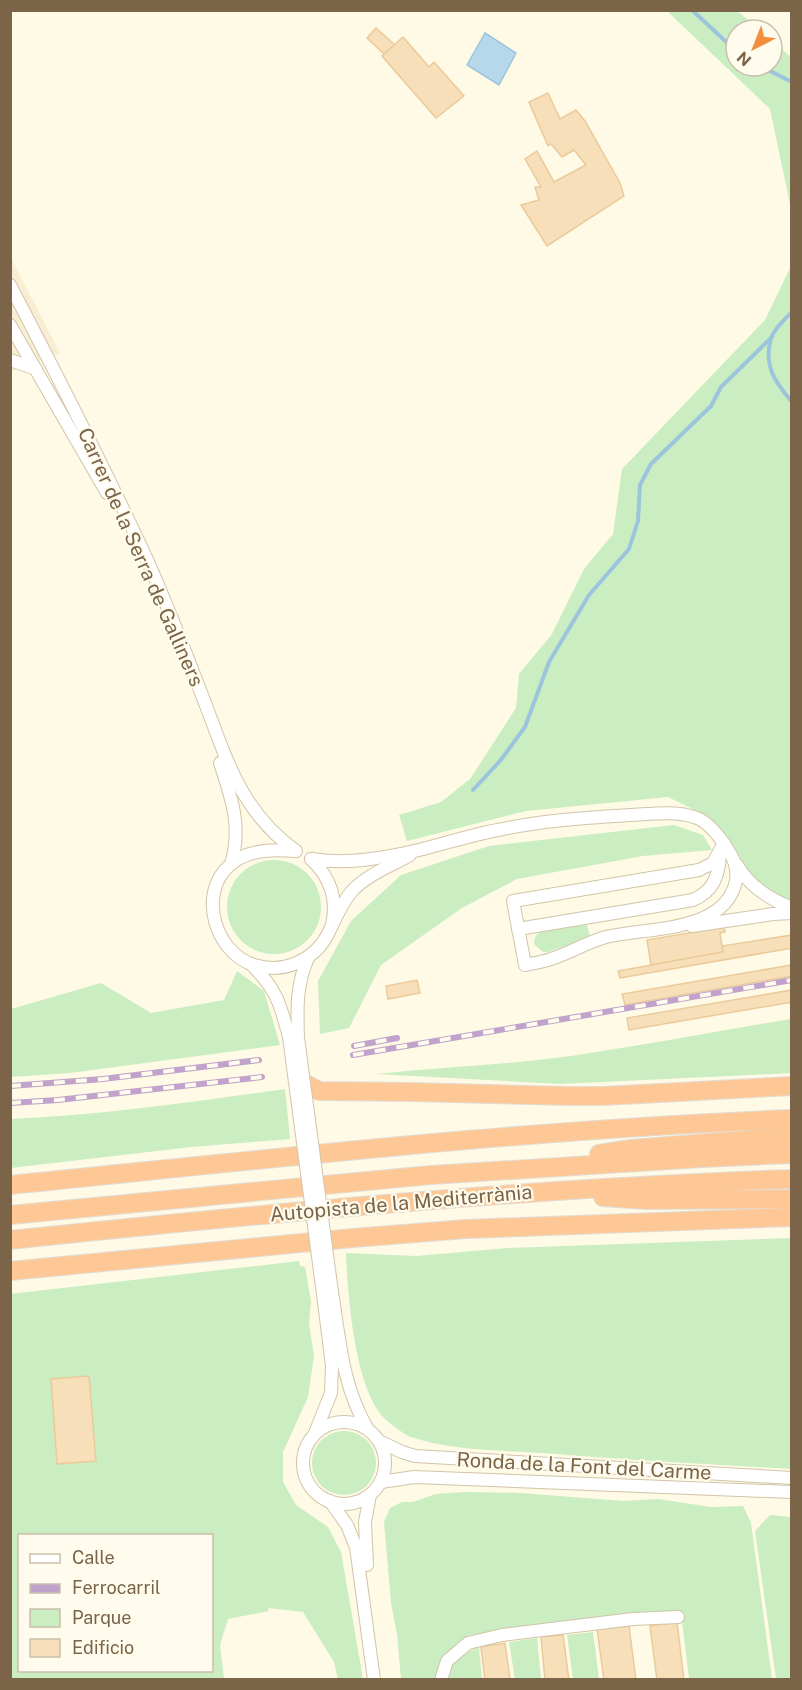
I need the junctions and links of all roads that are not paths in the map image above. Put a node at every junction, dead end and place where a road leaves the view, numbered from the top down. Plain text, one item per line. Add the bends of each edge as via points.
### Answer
1 (10, 285) edge
2 (10, 323) edge
3 (45, 352) junction
4 (10, 360) edge
5 (37, 369) junction
6 (722, 848) junction
7 (418, 850) junction
8 (296, 851) junction
9 (311, 859) junction
10 (735, 863) junction
11 (231, 864) junction
12 (792, 908) edge
13 (792, 914) edge
14 (332, 925) junction
15 (681, 927) junction
16 (518, 929) junction
17 (309, 956) junction
18 (250, 964) junction
19 (294, 1037) junction
20 (304, 1083) junction
21 (792, 1086) edge
22 (792, 1106) edge
23 (792, 1119) edge
24 (627, 1128) junction
25 (792, 1136) edge
26 (792, 1155) edge
27 (500, 1170) junction
28 (792, 1179) edge
29 (10, 1185) edge
30 (529, 1192) junction
31 (792, 1199) edge
32 (10, 1215) edge
33 (792, 1217) edge
34 (792, 1227) edge
35 (466, 1229) junction
36 (10, 1240) edge
37 (10, 1271) edge
38 (327, 1293) junction
39 (367, 1428) junction
40 (315, 1434) junction
41 (379, 1441) junction
42 (792, 1478) edge
43 (381, 1482) junction
44 (792, 1492) edge
45 (370, 1495) junction
46 (330, 1501) junction
47 (678, 1617) dead end
48 (374, 1680) edge
49 (381, 1680) edge
50 (441, 1680) edge

1 - 3 street, Carrer de la Serra de Galliners
2 - 3 street via 18,325
2 - 5 street, Carrer de la Serra de Galliners
3 - 8 street, Carrer de la Serra de Galliners via 161,592 227,764 248,802 271,831
4 - 5 street
5 - 11 street, Carrer de la Serra de Galliners via 112,503 183,661 232,803 237,838
6 - 7 street via 708,825 698,818 643,814 543,822
6 - 10 street
6 - 16 street via 712,887 693,900
6 - 16 street via 713,863 699,870 513,901
7 - 9 street via 339,862
7 - 14 street via 357,886
8 - 9 street
8 - 11 street via 261,852
9 - 14 street via 333,892
10 - 12 street via 755,888
10 - 15 street via 736,881 726,900 704,917
11 - 18 street via 217,883 215,922 222,940
13 - 15 street
14 - 17 street
15 - 16 street via 606,937 550,960 525,965
17 - 18 street via 277,968
17 - 19 street via 298,992
18 - 19 street via 276,993
19 - 20 street, bridge
19 - 38 street, bridge
20 - 21 highway via 319,1091 568,1096
20 - 38 street, bridge
22 - 24 highway
23 - 24 highway
24 - 29 highway
25 - 27 highway via 631,1149
26 - 27 highway, Autopista de la Mediterrània
27 - 32 highway, Autopista de la Mediterrània
28 - 30 highway, Autopista de la Mediterrània
30 - 31 highway via 647,1200
30 - 36 highway, Autopista de la Mediterrània
33 - 35 highway
34 - 35 highway via 501,1236
35 - 37 highway
38 - 39 street via 348,1387
38 - 40 street via 331,1394
39 - 40 street via 340,1422
39 - 41 street
40 - 46 street via 305,1452 305,1474 316,1492
41 - 42 street, Ronda de la Font del Carme via 415,1456
41 - 43 street via 386,1461
43 - 44 street, Ronda de la Font del Carme via 414,1477
43 - 45 street
45 - 46 street via 350,1503
45 - 49 street via 365,1547
46 - 48 street via 356,1547
47 - 50 street via 502,1635 468,1643 447,1661

